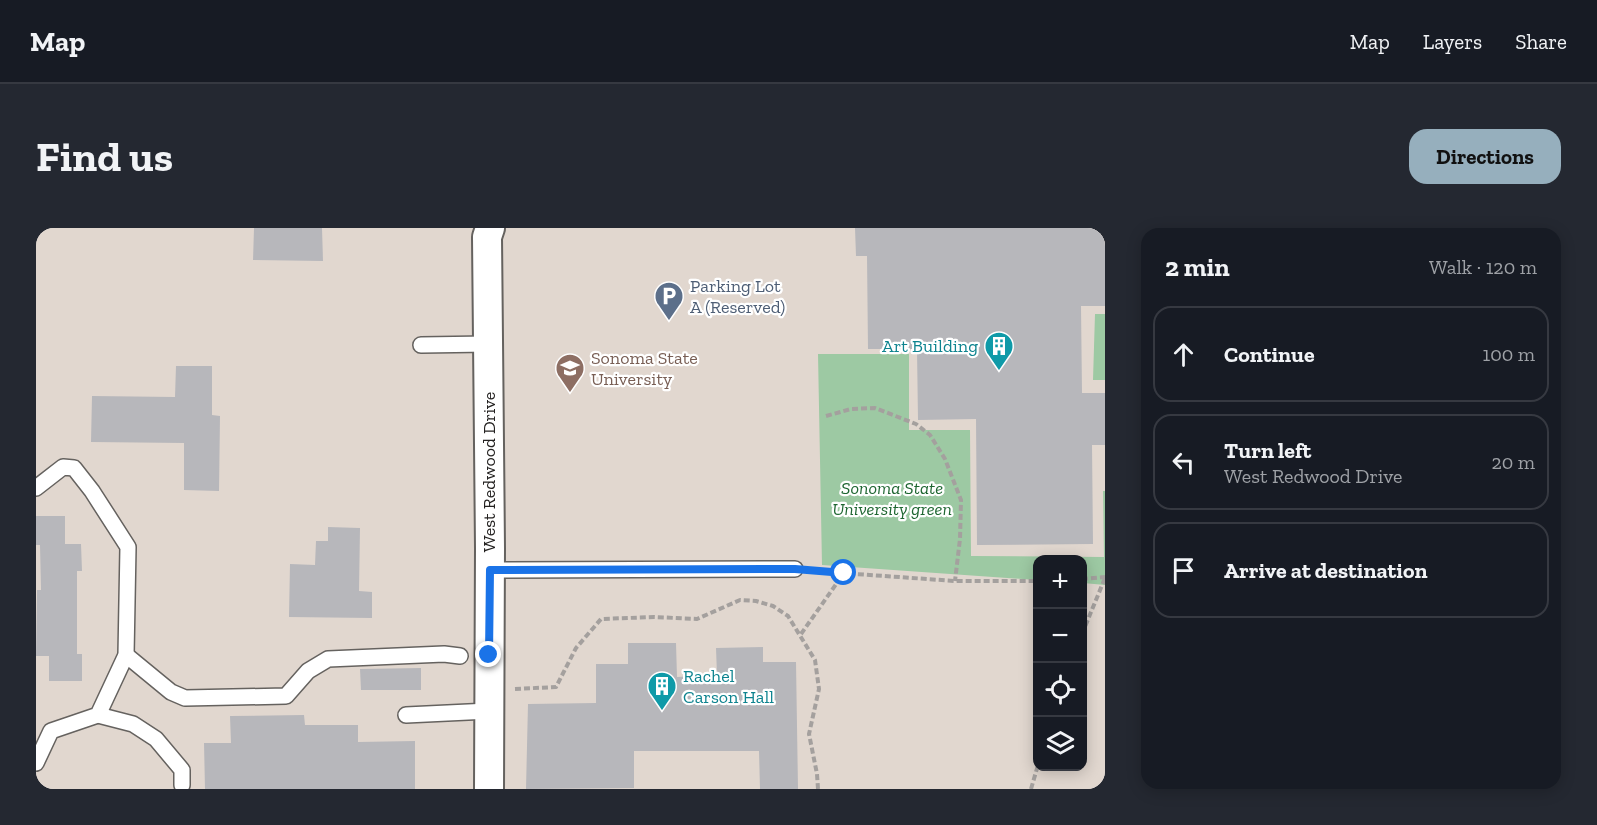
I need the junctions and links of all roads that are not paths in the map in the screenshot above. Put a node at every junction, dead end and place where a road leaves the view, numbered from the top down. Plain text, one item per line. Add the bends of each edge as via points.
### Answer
1 (490, 228) edge
2 (488, 344) junction
3 (421, 345) dead end
4 (36, 488) edge
5 (795, 569) road end
6 (490, 570) junction
7 (126, 655) junction
8 (460, 656) dead end
9 (489, 711) junction
10 (406, 715) dead end
11 (98, 716) junction
12 (36, 763) edge
13 (182, 786) dead end
14 (489, 789) edge

1 - 2 street, West Redwood Drive
2 - 3 lane
2 - 6 street, West Redwood Drive
4 - 7 lane via 63,467 74,468 128,547
5 - 6 lane
6 - 9 street, West Redwood Drive
7 - 8 lane via 171,692 185,698 286,696 308,671 328,659
7 - 11 lane
9 - 10 lane
9 - 14 street, West Redwood Drive
11 - 12 lane via 51,731
11 - 13 lane via 133,724 156,739 182,770

